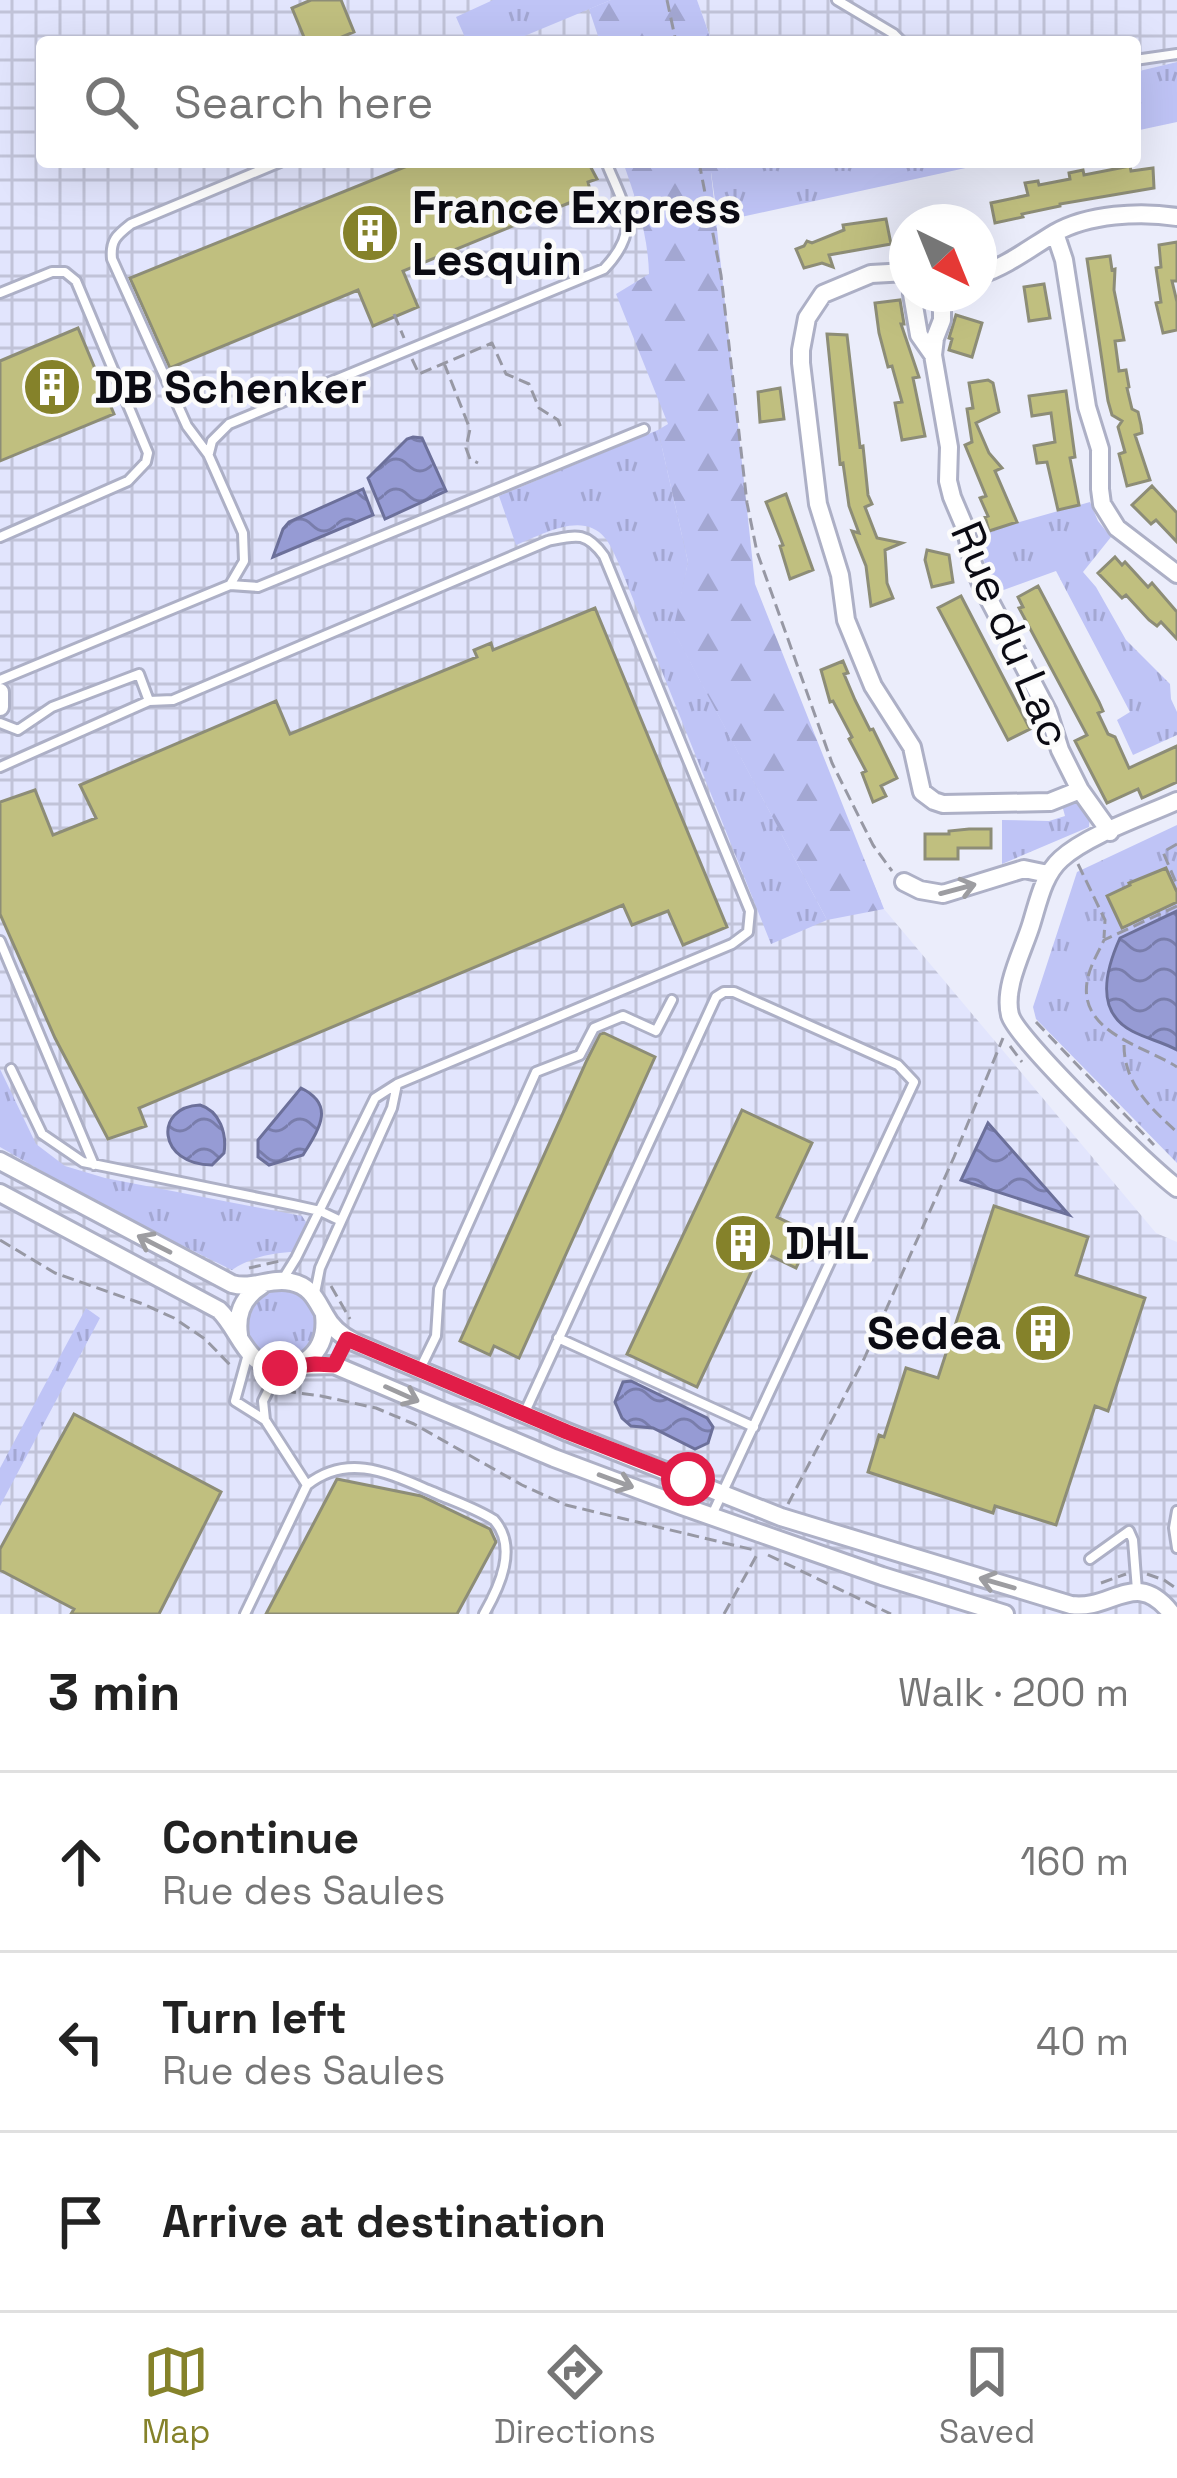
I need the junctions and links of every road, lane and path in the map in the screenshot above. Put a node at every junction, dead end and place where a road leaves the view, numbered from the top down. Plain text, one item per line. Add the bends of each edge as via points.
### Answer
1 (667, 0) edge
2 (836, 0) edge
3 (675, 36) edge
4 (896, 36) edge
5 (1177, 54) edge
6 (1141, 59) edge
7 (266, 168) edge
8 (608, 168) edge
9 (699, 168) edge
10 (1177, 217) edge
11 (1054, 233) junction
12 (997, 268) edge
13 (889, 273) edge
14 (0, 293) edge
15 (914, 312) edge
16 (943, 312) edge
17 (394, 314) dead end
18 (409, 349) junction
19 (933, 355) junction
20 (443, 363) junction
21 (644, 429) dead end
22 (562, 430) dead end
23 (208, 454) junction
24 (478, 464) dead end
25 (0, 538) edge
26 (1177, 574) edge
27 (230, 585) junction
28 (0, 680) edge
29 (0, 692) edge
30 (149, 701) junction
31 (0, 707) edge
32 (0, 723) edge
33 (0, 766) edge
34 (1081, 790) junction
35 (1177, 801) edge
36 (1110, 832) junction
37 (1177, 844) edge
38 (1070, 851) junction
39 (1048, 874) junction
40 (904, 882) joint
41 (1177, 885) edge
42 (1177, 906) edge
43 (1104, 940) junction
44 (0, 941) edge
45 (672, 1000) dead end
46 (1012, 1022) junction
47 (1124, 1041) junction
48 (1000, 1042) dead end
49 (1177, 1067) edge
50 (11, 1069) dead end
51 (397, 1084) junction
52 (1177, 1132) edge
53 (1163, 1154) dead end
54 (0, 1161) edge
55 (94, 1165) junction
56 (1177, 1188) edge
57 (0, 1193) edge
58 (320, 1211) junction
59 (341, 1221) junction
60 (0, 1240) edge
61 (294, 1263) junction
62 (318, 1276) junction
63 (283, 1280) junction
64 (232, 1284) junction
65 (262, 1285) junction
66 (314, 1295) junction
67 (324, 1315) junction
68 (558, 1338) junction
69 (347, 1339) junction
70 (244, 1347) junction
71 (287, 1367) junction
72 (420, 1371) junction
73 (243, 1375) junction
74 (269, 1388) junction
75 (524, 1414) junction
76 (265, 1420) junction
77 (756, 1423) junction
78 (307, 1485) junction
79 (722, 1493) junction
80 (1177, 1511) edge
81 (711, 1516) junction
82 (781, 1517) junction
83 (764, 1544) junction
84 (1177, 1548) edge
85 (1090, 1559) dead end
86 (1137, 1592) junction
87 (1109, 1598) junction
88 (244, 1614) edge
89 (484, 1614) edge
90 (724, 1614) edge
91 (891, 1614) edge
92 (1005, 1614) edge
93 (1094, 1614) edge
94 (1172, 1614) edge

1 - 3 path
2 - 4 lane
5 - 6 lane
7 - 23 lane via 131,224 110,246 187,426
8 - 18 lane via 629,218 622,250 604,269
9 - 40 path via 758,552 832,763 882,859
10 - 11 street via 1108,218
11 - 12 street
11 - 26 street via 1100,448 1102,504 1124,535
13 - 34 street via 832,289 804,328 818,504 846,620 873,686 912,747 927,797 943,804 1050,802
14 - 25 lane via 52,272 76,281 148,453 128,481
15 - 19 street, Rue du Lac
16 - 19 street, Rue du Lac
17 - 18 path
18 - 20 path via 418,374
18 - 23 lane via 229,424
19 - 34 street, Rue du Lac via 950,489 977,574
20 - 22 path via 492,343 506,374 529,384
20 - 24 path via 470,429 466,448
21 - 27 lane via 258,587
23 - 27 lane via 244,533 244,561
27 - 28 lane
29 - 31 street
30 - 32 lane via 139,674 52,707 18,730
30 - 33 lane
30 - 51 lane via 172,700 548,541 578,535 595,542 750,911 748,932
34 - 36 street, Rue du Lac
35 - 36 street
36 - 38 street
37 - 41 path via 1163,851
38 - 39 street
38 - 43 path via 1105,920
40 -> 39 street via 943,895 1030,868
39 - 46 street via 1009,997
42 - 43 path
43 - 47 path via 1088,1001 1098,1022
44 - 55 lane
45 - 72 lane via 656,1031 623,1016 594,1028 580,1055 536,1072 439,1289 436,1336
46 - 53 path via 1031,1017
46 - 56 street
47 - 49 path
47 - 52 path via 1132,1083
48 - 82 path via 864,1359
50 - 55 lane via 42,1134
51 - 58 lane via 374,1098
51 - 59 lane
64 -> 54 street
55 - 58 lane
57 - 70 street via 219,1310
58 - 59 lane
58 - 61 lane
59 - 62 lane
60 - 73 path via 55,1273 174,1318
61 - 63 lane
61 - 64 path via 241,1271
62 - 66 lane
62 - 69 path via 352,1322
63 - 65 street
63 - 66 street
64 - 65 street
65 - 70 street via 239,1312
66 - 67 street
67 - 69 street
67 - 71 street via 321,1343
68 - 75 lane
68 - 77 lane
68 - 77 lane via 716,997 734,992 898,1066 914,1082
69 - 72 street
70 - 71 street via 266,1365
70 - 73 lane
71 - 74 lane
71 -> 81 street via 334,1365
72 - 75 street
73 - 76 lane via 235,1401
74 - 76 lane
74 - 83 path via 376,1408 566,1505
75 - 79 street
76 - 78 lane
77 - 79 lane
78 - 88 lane
78 - 89 lane via 345,1468 383,1471 494,1520 508,1552
79 - 81 lane
79 - 82 street
80 - 84 lane
81 - 83 street
87 -> 82 street via 1071,1606
83 - 90 path
83 - 91 path
83 - 92 street
85 - 86 lane via 1129,1532
86 - 87 street
86 - 94 street
87 - 93 street

